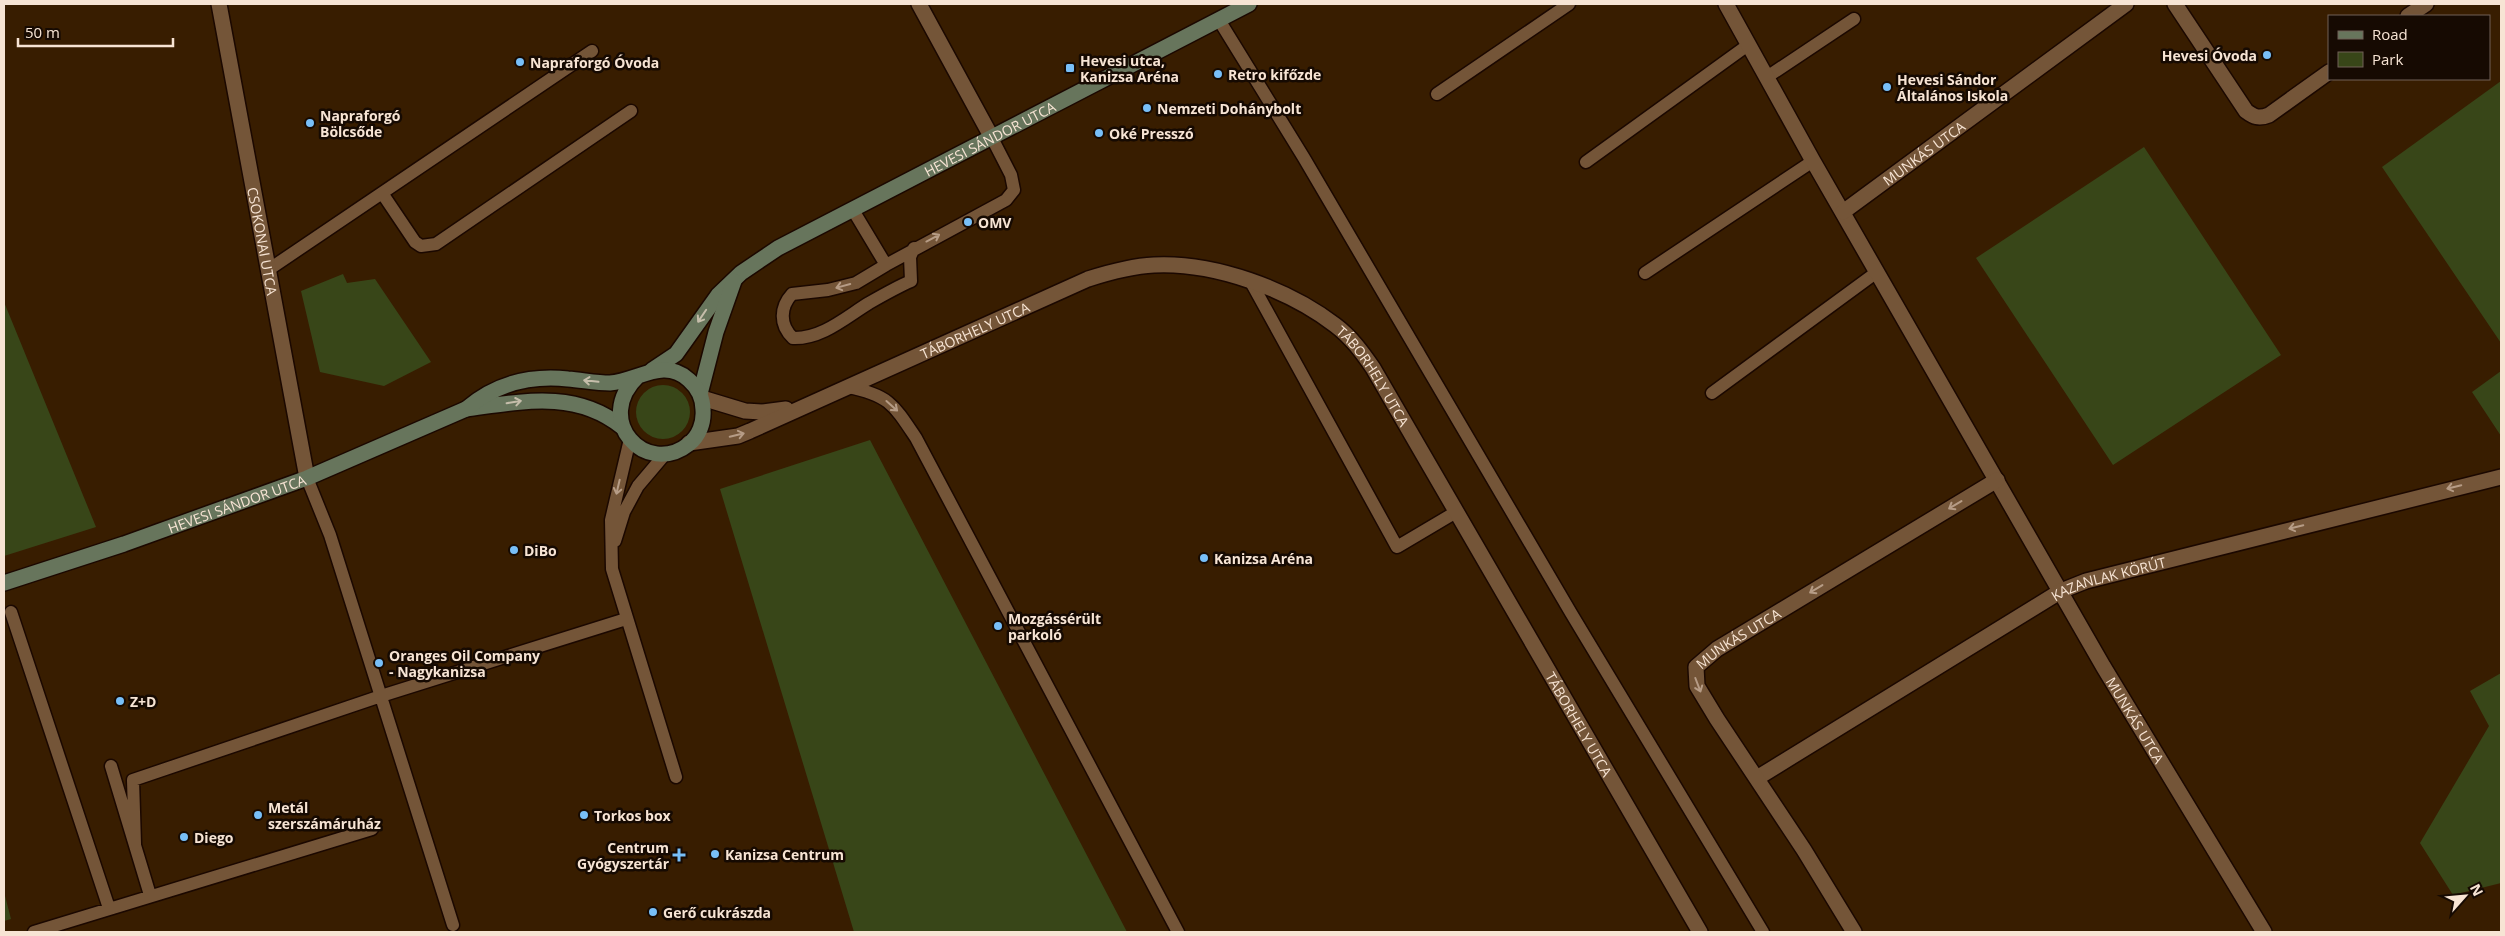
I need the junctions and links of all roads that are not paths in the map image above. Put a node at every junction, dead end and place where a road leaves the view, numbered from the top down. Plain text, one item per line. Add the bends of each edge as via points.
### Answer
1 (219, 4) edge
2 (919, 4) edge
3 (1249, 4) edge
4 (1569, 4) edge
5 (1726, 4) edge
6 (2126, 4) edge
7 (2175, 4) edge
8 (2426, 4) edge
9 (2410, 15) edge
10 (1854, 19) dead end
11 (1218, 20) junction
12 (1748, 45) junction
13 (592, 51) dead end
14 (2328, 73) edge
15 (1767, 77) junction
16 (1437, 94) dead end
17 (631, 111) dead end
18 (992, 138) junction
19 (1813, 161) junction
20 (1586, 162) dead end
21 (382, 193) junction
22 (853, 210) junction
23 (1843, 212) junction
24 (914, 248) junction
25 (886, 265) junction
26 (268, 270) junction
27 (1877, 272) junction
28 (1645, 273) dead end
29 (735, 280) junction
30 (1251, 282) junction
31 (645, 373) junction
32 (848, 387) junction
33 (1712, 393) dead end
34 (701, 396) junction
35 (466, 409) junction
36 (795, 409) junction
37 (626, 433) junction
38 (689, 443) junction
39 (666, 454) junction
40 (2501, 477) edge
41 (307, 478) junction
42 (1997, 480) junction
43 (1456, 512) junction
44 (610, 555) junction
45 (4, 582) edge
46 (2061, 591) junction
47 (11, 612) dead end
48 (626, 619) junction
49 (381, 696) junction
50 (111, 766) dead end
51 (676, 777) dead end
52 (1757, 778) junction
53 (372, 829) dead end
54 (135, 844) junction
55 (150, 895) junction
56 (109, 908) junction
57 (452, 925) dead end
58 (34, 932) edge
59 (1178, 932) edge
60 (1700, 932) edge
61 (1763, 932) edge
62 (1854, 932) edge
63 (2264, 932) edge

1 - 26 street, CSOKONAI UTCA
2 - 18 street
3 - 11 main road, HEVESI SÁNDOR UTCA
4 - 16 lane
5 - 12 street, MUNKÁS UTCA
6 - 23 street, MUNKÁS UTCA
7 - 14 street via 2252,116 2262,118 2269,115
8 - 9 street
10 - 15 lane
11 - 18 main road, HEVESI SÁNDOR UTCA
11 - 61 lane via 1304,158
12 - 15 street, MUNKÁS UTCA
12 - 20 lane
13 - 21 lane
15 - 19 street, MUNKÁS UTCA
17 - 21 lane via 436,244 421,246 415,242
18 - 22 main road, HEVESI SÁNDOR UTCA
24 -> 18 lane via 1006,200 1014,190 1011,175
19 - 23 street, MUNKÁS UTCA
19 - 28 lane
21 - 26 lane
22 - 25 lane
22 - 29 main road, HEVESI SÁNDOR UTCA via 778,248
23 - 27 street, MUNKÁS UTCA
24 - 25 lane
25 -> 24 lane via 849,285 792,294 783,310 787,332 793,338 811,336 831,328 870,302 911,281 910,257
26 - 41 street, CSOKONAI UTCA
27 - 33 lane
27 - 42 street, MUNKÁS UTCA
29 -> 31 main road, HEVESI SÁNDOR UTCA via 710,304 676,354
29 - 34 main road via 716,332
30 - 32 street, TÁBORHELY UTCA via 1210,269 1185,266 1154,265 1119,270 1088,279
30 - 43 street, TÁBORHELY UTCA via 1313,310 1356,345 1373,368
30 - 43 lane via 1397,547
31 - 34 main road via 663,369 680,374 694,384
31 -> 35 main road, HEVESI SÁNDOR UTCA via 608,383 566,378 522,382 483,394
31 - 37 main road via 628,386 621,399 620,413
32 - 36 street, TÁBORHELY UTCA
32 -> 59 lane via 873,392 895,406 916,438
34 - 36 street, TÁBORHELY UTCA via 745,412
34 - 38 main road via 701,427
35 -> 37 main road, HEVESI SÁNDOR UTCA via 521,401 557,401 602,413
35 - 41 main road, HEVESI SÁNDOR UTCA
38 -> 36 street, TÁBORHELY UTCA via 738,436
37 - 39 main road via 646,450
37 -> 44 lane via 611,520
38 - 39 main road
39 - 44 lane via 638,486 624,512
40 -> 46 street, KAZANLAK KÖRÚT via 2086,581
41 - 45 main road, HEVESI SÁNDOR UTCA via 124,544
41 - 49 lane via 330,535
42 - 46 street, MUNKÁS UTCA
42 -> 52 street, MUNKÁS UTCA via 1699,662 1694,675 1697,686
43 - 60 street, TÁBORHELY UTCA
44 - 48 lane via 614,582
46 - 52 street, KAZANLAK KÖRÚT
46 - 63 street, MUNKÁS UTCA via 2167,774
47 - 56 lane
48 - 49 lane
48 - 51 lane
49 - 54 lane via 133,780
49 - 57 lane
50 - 54 lane
52 - 62 street, MUNKÁS UTCA
53 - 55 lane
54 - 55 lane
55 - 56 lane
56 - 58 lane

